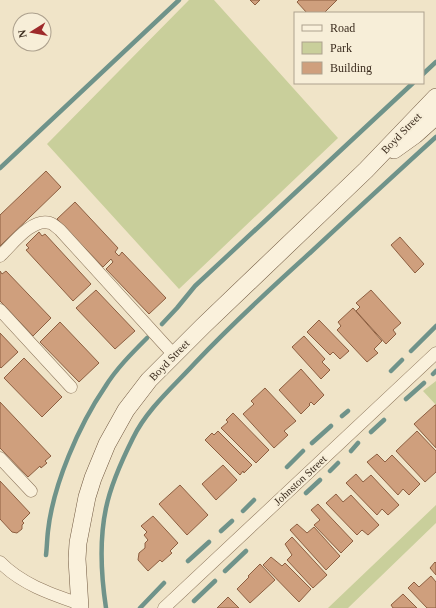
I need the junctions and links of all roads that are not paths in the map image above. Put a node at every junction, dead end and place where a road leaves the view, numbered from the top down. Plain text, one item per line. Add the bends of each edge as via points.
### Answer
1 (436, 97) edge
2 (436, 116) edge
3 (366, 170) junction
4 (0, 256) edge
5 (0, 310) edge
6 (436, 352) edge
7 (174, 355) junction
8 (71, 386) dead end
9 (0, 458) edge
10 (31, 491) dead end
11 (0, 562) edge
12 (80, 606) edge
13 (164, 608) edge

1 - 3 main road, Boyd Street
2 - 3 main road, Boyd Street via 415,135
3 - 7 main road, Boyd Street
4 - 7 street via 35,224 51,223
5 - 8 street
6 - 13 street, Johnston Street
7 - 12 main road, Boyd Street via 149,380 126,410 107,444 93,478 78,543
9 - 10 street
11 - 12 street via 40,590

